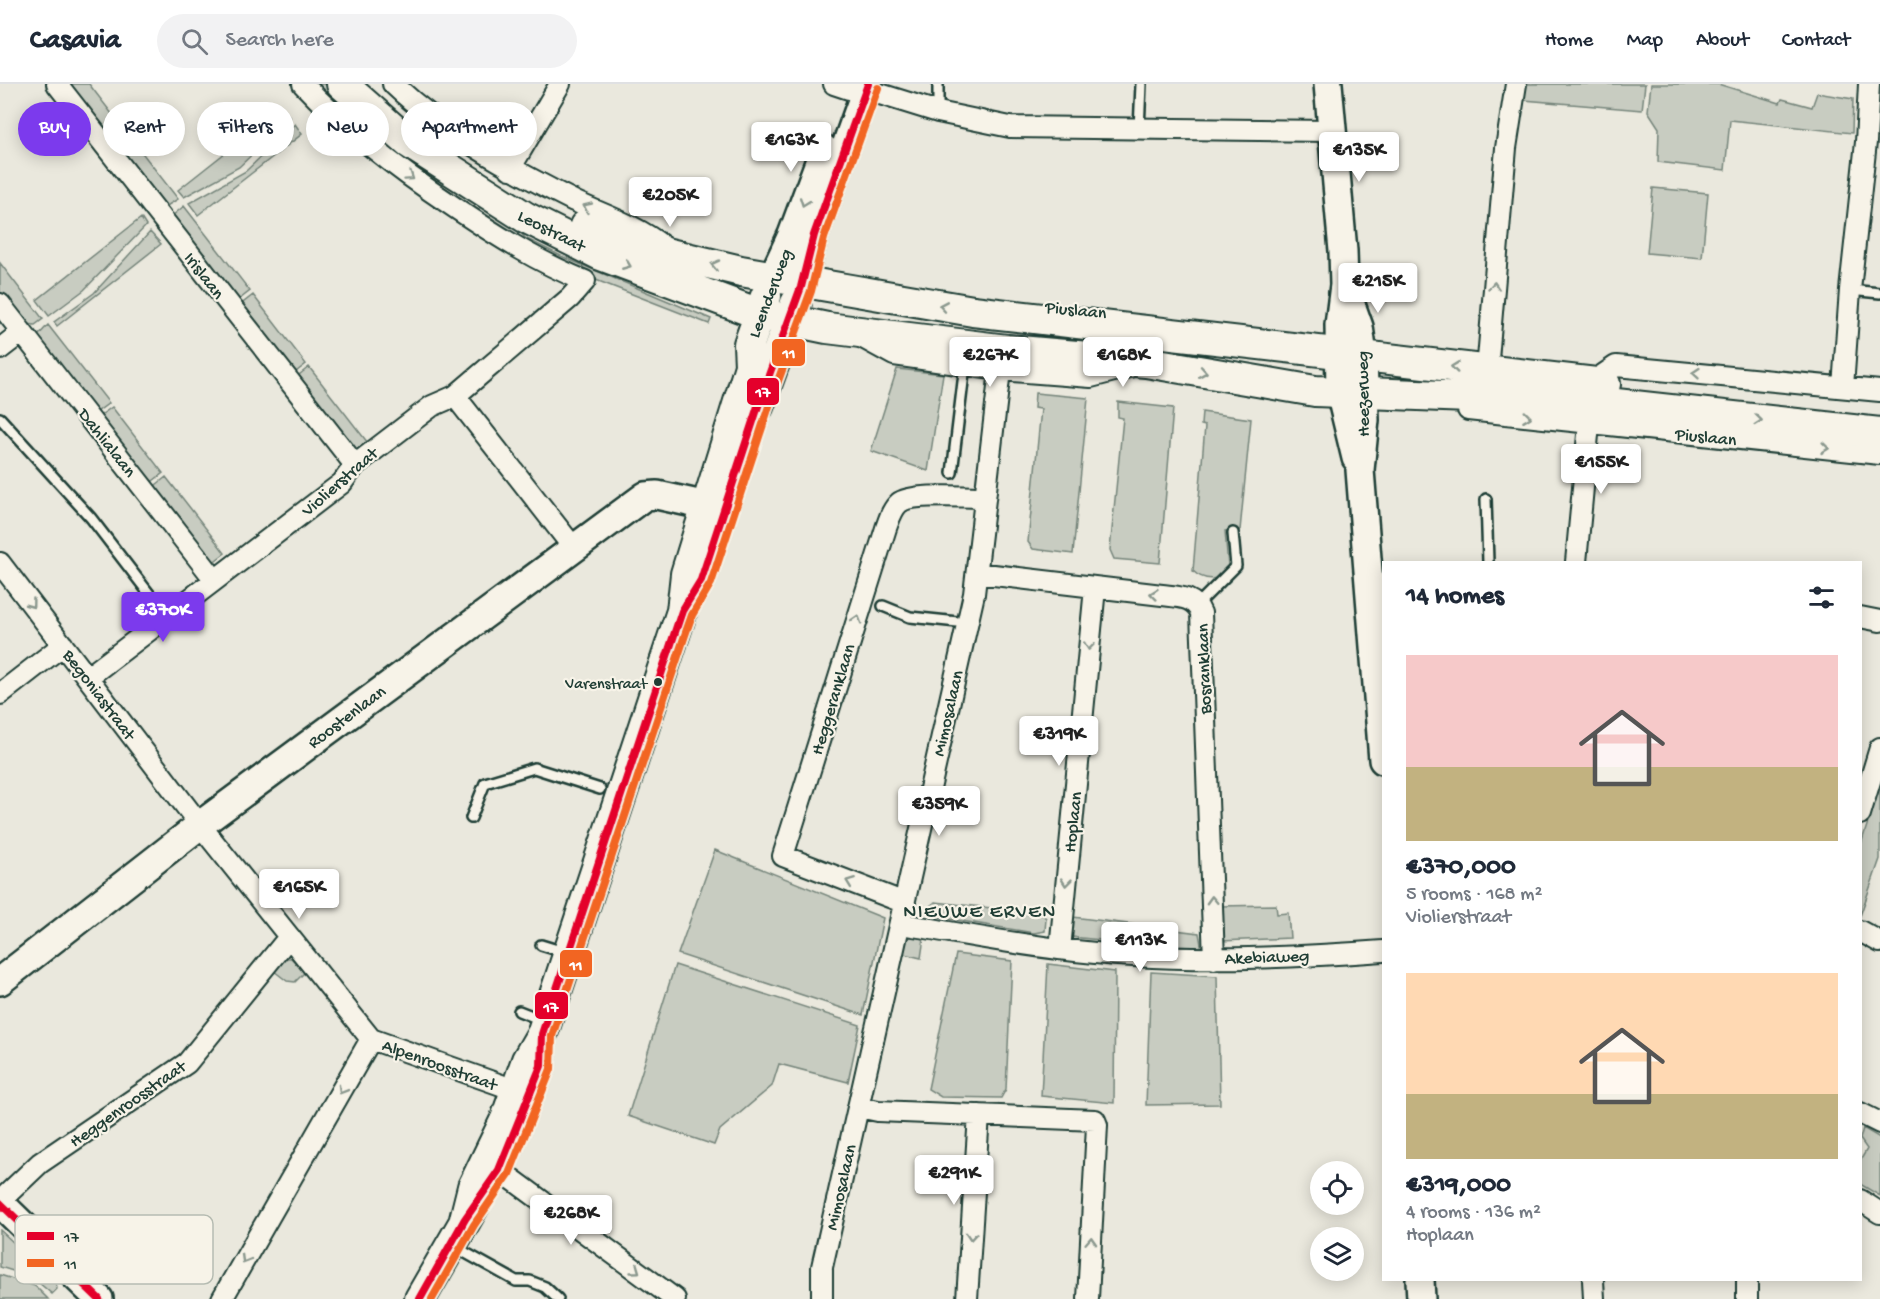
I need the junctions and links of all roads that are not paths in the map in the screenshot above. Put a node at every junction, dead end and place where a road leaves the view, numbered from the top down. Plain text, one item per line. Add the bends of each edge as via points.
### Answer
1 (57, 84) edge
2 (303, 84) edge
3 (342, 84) edge
4 (369, 84) edge
5 (393, 84) edge
6 (560, 84) edge
7 (938, 84) edge
8 (1141, 84) edge
9 (1328, 84) edge
10 (1516, 84) edge
11 (1869, 84) edge
12 (853, 86) edge
13 (938, 112) junction
14 (1139, 130) junction
15 (1332, 130) junction
16 (510, 169) junction
17 (676, 256) junction
18 (773, 276) junction
19 (585, 281) joint
20 (803, 281) junction
21 (1850, 290) junction
22 (1880, 293) edge
23 (0, 304) edge
24 (759, 314) junction
25 (790, 321) junction
26 (848, 330) junction
27 (22, 332) junction
28 (0, 349) edge
29 (1351, 354) junction
30 (1146, 362) junction
31 (965, 365) junction
32 (1000, 370) junction
33 (1487, 371) junction
34 (1591, 383) junction
35 (1843, 387) junction
36 (1880, 391) edge
37 (1352, 392) junction
38 (455, 396) junction
39 (1426, 396) junction
40 (1880, 412) edge
41 (0, 417) edge
42 (1588, 424) junction
43 (1880, 433) edge
44 (1880, 454) edge
45 (355, 465) junction
46 (952, 474) dead end
47 (985, 497) junction
48 (1486, 499) dead end
49 (707, 506) junction
50 (1233, 533) dead end
51 (573, 548) junction
52 (1488, 561) edge
53 (1576, 561) edge
54 (0, 563) edge
55 (976, 573) junction
56 (215, 580) junction
57 (1095, 588) junction
58 (1197, 605) junction
59 (883, 606) dead end
60 (682, 611) junction
61 (167, 617) junction
62 (1862, 617) edge
63 (1880, 621) edge
64 (967, 623) junction
65 (63, 645) junction
66 (88, 677) junction
67 (0, 694) edge
68 (1382, 747) edge
69 (1880, 748) edge
70 (600, 789) dead end
71 (1862, 807) edge
72 (471, 818) dead end
73 (200, 825) junction
74 (905, 903) junction
75 (901, 924) junction
76 (1862, 932) edge
77 (289, 937) junction
78 (1880, 942) edge
79 (1060, 950) junction
80 (1382, 951) edge
81 (1214, 959) junction
82 (0, 981) edge
83 (519, 1011) dead end
84 (544, 1028) junction
85 (371, 1039) junction
86 (522, 1097) junction
87 (858, 1107) junction
88 (1862, 1114) edge
89 (979, 1115) junction
90 (1880, 1123) edge
91 (492, 1166) junction
92 (1862, 1201) edge
93 (0, 1202) edge
94 (1880, 1213) edge
95 (15, 1217) edge
96 (458, 1232) junction
97 (1420, 1281) edge
98 (1593, 1281) edge
99 (1746, 1281) edge
100 (84, 1284) edge
101 (99, 1299) edge
102 (222, 1299) edge
103 (420, 1299) edge
104 (558, 1299) edge
105 (675, 1299) edge
106 (822, 1299) edge
107 (967, 1299) edge
108 (1088, 1299) edge
109 (1421, 1299) edge
110 (1594, 1299) edge
111 (1747, 1299) edge

1 - 45 street, Irislaan
2 -> 19 street, Leostraat via 406,175 512,245
3 -> 24 main road, Leostraat via 408,142 525,217 610,258
4 - 17 main road, Leostraat via 436,139 535,201 613,238
5 - 16 street, Leostraat via 453,132
6 - 16 street
7 - 13 lane
8 - 14 lane
9 - 15 street, Heezerweg
33 -> 10 street via 1506,148
11 - 21 street
12 - 13 street
12 -> 18 street, Leenderweg via 833,122
12 - 20 street, Leenderweg via 849,130
13 - 14 street via 1010,127
14 - 15 street
15 - 29 street, Heezerweg via 1344,285 1340,310
17 -> 16 street, Leostraat via 642,230
18 -> 17 main road, Leostraat
18 - 20 main road, Leostraat
18 - 24 main road, Leenderweg
19 - 38 street, Violierstraat
20 - 25 main road, Leenderweg
29 -> 20 main road, Piuslaan via 974,311
21 - 22 lane
21 - 35 street
23 - 27 street, Dahlialaan
24 - 25 main road, Leostraat
24 - 49 main road, Leenderweg via 749,344 750,366
25 - 26 main road, Piuslaan
25 - 60 main road, Leenderweg via 701,580
26 - 30 main road, Piuslaan
26 - 31 street, Piuslaan via 894,356
27 - 28 street
27 - 56 street, Dahlialaan
33 -> 29 main road, Piuslaan
29 - 37 street, Heezerweg
30 - 32 street, Piuslaan via 1091,377
30 -> 37 main road, Piuslaan via 1315,391
31 - 32 street, Piuslaan
31 - 46 lane
32 - 47 street, Mimosalaan
33 - 34 main road, Piuslaan
35 -> 34 street via 1616,366
34 - 40 main road, Piuslaan
35 - 36 street
37 - 39 main road, Piuslaan
37 - 68 street, Heezerweg via 1365,420 1360,470
38 - 45 street, Violierstraat via 432,406
38 - 51 street
39 -> 42 street, Piuslaan via 1469,410
39 -> 43 main road, Piuslaan via 1598,402
41 - 61 lane via 91,518
42 -> 44 street, Piuslaan
42 - 53 street
45 - 56 street, Violierstraat via 342,483
47 - 55 street, Mimosalaan
74 -> 47 street, Heggeranklaan via 783,856 885,528 894,510 900,501 913,498
48 - 52 lane
49 - 51 street, Roostenlaan via 645,496
49 - 60 main road, Leenderweg via 686,573
50 - 58 lane via 1236,566
51 - 73 street, Roostenlaan
54 -> 65 street, Begoniastraat
55 - 57 street, Bosranklaan
55 - 64 street, Mimosalaan
56 - 61 street, Violierstraat
58 -> 57 street, Bosranklaan via 1187,598
57 -> 79 street, Hoplaan
81 -> 58 street, Bosranklaan via 1201,613
59 - 64 lane via 910,617
60 - 84 main road, Leenderweg via 555,949
61 - 66 street, Violierstraat
62 - 63 street
64 - 74 street, Mimosalaan
65 - 66 street, Begoniastraat
65 - 67 street
66 - 73 street, Begoniastraat
69 - 71 street
70 - 72 lane via 534,768 485,783
73 - 77 street, Alpenroosstraat
73 - 82 street, Roostenlaan
74 - 75 street, Mimosalaan
75 - 79 street, Akebiaweg
75 - 87 street, Mimosalaan
76 - 78 street
77 - 85 street, Alpenroosstraat
77 - 93 street, Heggenroosstraat via 187,1063 40,1163
79 - 81 street, Akebiaweg
80 - 81 street, Akebiaweg
83 - 84 lane
84 - 86 main road, Leenderweg via 541,1066
85 - 86 street, Alpenroosstraat via 501,1085
85 -> 102 street
86 - 91 main road, Leenderweg
87 - 89 street
87 - 106 street, Mimosalaan via 822,1267
88 - 90 street
89 -> 107 street
108 -> 89 street via 1095,1120
91 - 96 main road, Leenderweg
91 -> 105 street
92 - 94 street
93 - 95 street
96 - 103 main road, Leenderweg
96 - 104 lane via 516,1281 545,1287
97 - 109 street
98 - 110 street
99 - 111 street
100 - 101 street

